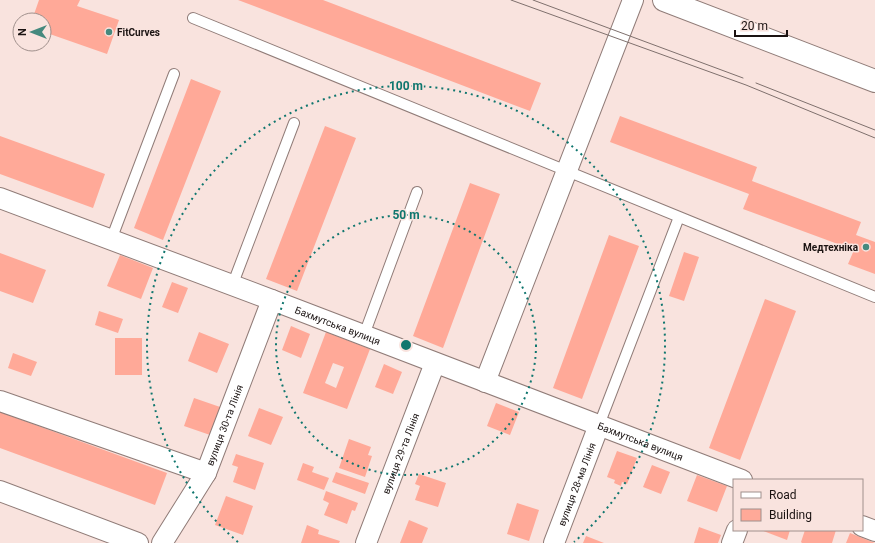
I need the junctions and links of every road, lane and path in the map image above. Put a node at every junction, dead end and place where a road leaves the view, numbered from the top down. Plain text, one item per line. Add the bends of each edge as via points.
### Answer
1 (633, 0) edge
2 (664, 0) edge
3 (193, 18) dead end
4 (174, 74) dead end
5 (875, 81) edge
6 (294, 123) dead end
7 (566, 170) junction
8 (417, 192) dead end
9 (0, 198) edge
10 (679, 217) junction
11 (112, 240) junction
12 (232, 286) junction
13 (875, 297) edge
14 (272, 300) junction
15 (364, 335) junction
16 (435, 363) junction
17 (485, 382) junction
18 (0, 401) edge
19 (599, 426) junction
20 (206, 473) junction
21 (739, 479) edge
22 (0, 491) edge
23 (863, 526) edge
24 (737, 531) edge
25 (875, 531) edge
26 (138, 543) edge
27 (162, 543) edge
28 (366, 543) edge
29 (554, 543) edge
30 (732, 543) edge

1 - 7 street
2 - 5 main road
3 - 7 lane
4 - 11 lane
6 - 12 lane
7 - 10 lane
7 - 17 street
8 - 15 lane
9 - 11 street, Бахмутська вулиця
10 - 13 lane
10 - 19 lane
11 - 12 street, Бахмутська вулиця
12 - 14 street, Бахмутська вулиця
14 - 15 street, Бахмутська вулиця
14 - 20 street, вулиця 30-та Лінія
15 - 16 street, Бахмутська вулиця
16 - 17 street, Бахмутська вулиця
16 - 28 street, вулиця 29-та Лінія
17 - 19 street, Бахмутська вулиця
18 - 20 street
19 - 21 street, Бахмутська вулиця
19 - 29 street, вулиця 28-ма Лінія
20 - 27 street, вулиця 30-та Лінія
22 - 26 street
23 - 25 street
24 - 30 street

